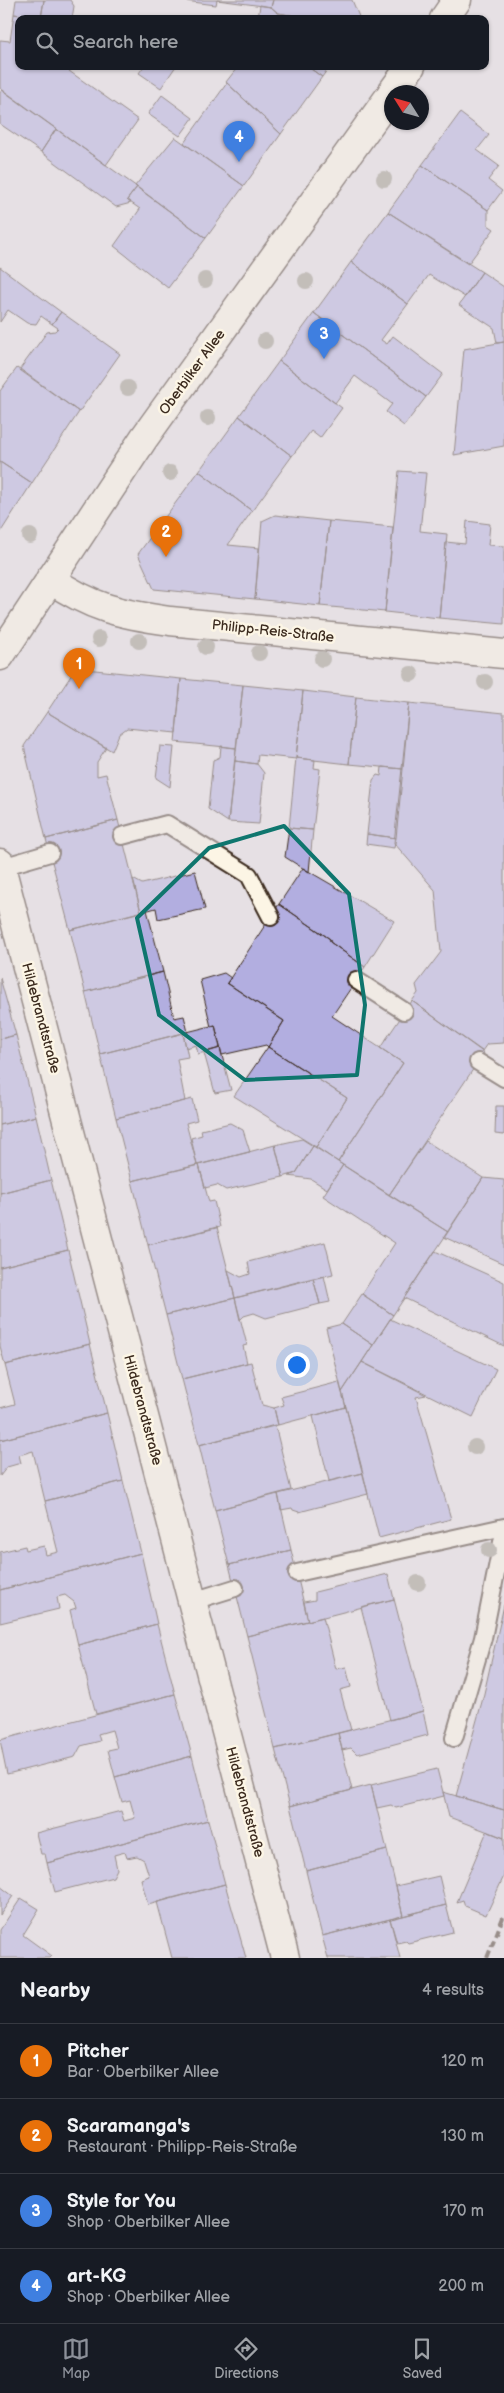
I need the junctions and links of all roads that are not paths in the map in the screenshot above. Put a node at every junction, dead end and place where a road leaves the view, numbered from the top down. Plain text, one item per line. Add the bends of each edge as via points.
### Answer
1 (457, 0) edge
2 (447, 15) edge
3 (408, 70) edge
4 (398, 85) edge
5 (384, 104) edge
6 (50, 579) junction
7 (1, 653) edge
8 (504, 654) edge
9 (122, 836) dead end
10 (50, 852) dead end
11 (1, 865) edge
12 (271, 917) dead end
13 (356, 980) dead end
14 (404, 1012) dead end
15 (478, 1062) dead end
16 (504, 1078) edge
17 (504, 1527) edge
18 (504, 1532) edge
19 (297, 1573) dead end
20 (235, 1588) dead end
21 (193, 1601) junction
22 (454, 1738) dead end
23 (285, 1958) edge

1 - 2 street
3 - 4 street, Oberbilker Allee
5 - 6 street, Oberbilker Allee via 144,438
6 - 7 street, Oberbilker Allee
6 - 8 street, Philipp-Reis-Straße via 96,606 124,614
9 - 12 lane via 168,824 249,875
10 - 11 lane
11 - 21 street, Hildebrandtstraße
13 - 14 lane
15 - 16 lane
17 - 19 lane
18 - 22 lane via 483,1638
20 - 21 lane
21 - 23 street, Hildebrandtstraße

